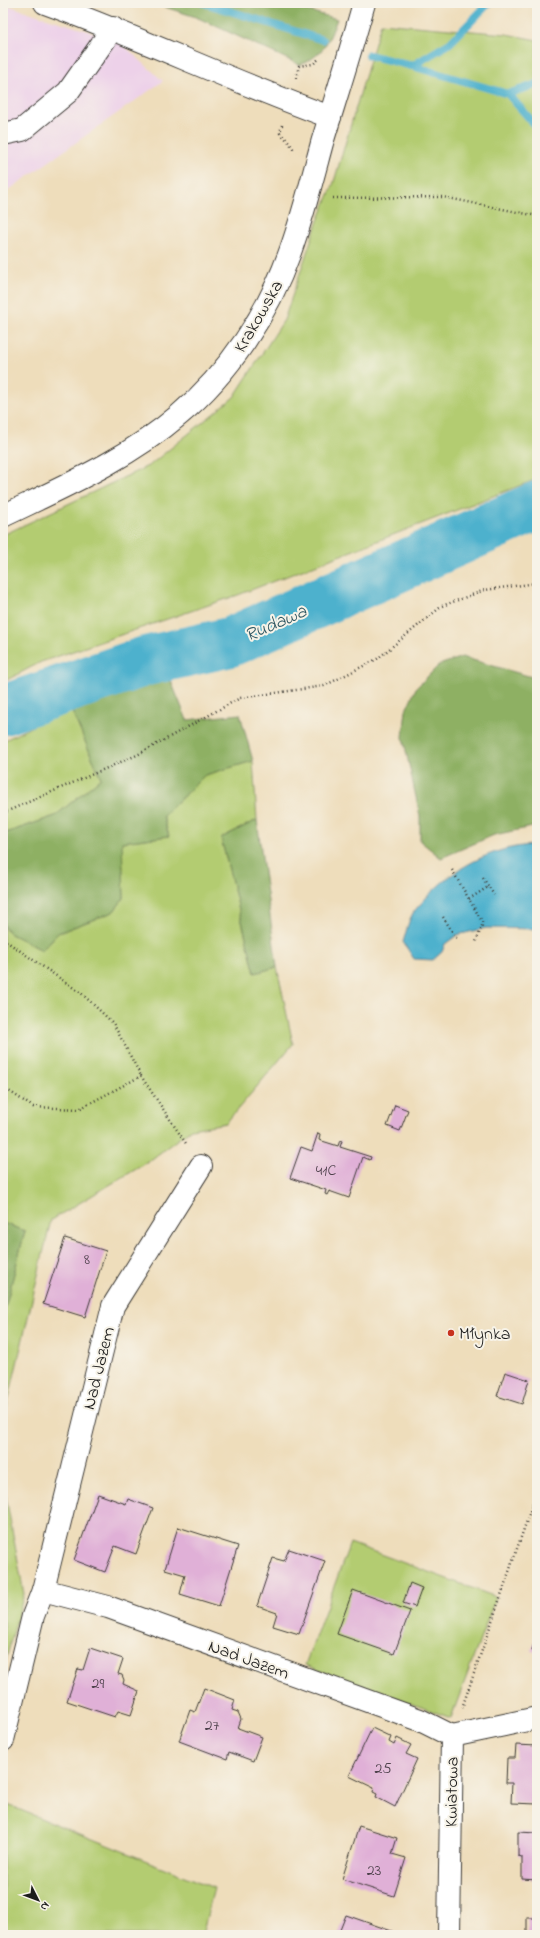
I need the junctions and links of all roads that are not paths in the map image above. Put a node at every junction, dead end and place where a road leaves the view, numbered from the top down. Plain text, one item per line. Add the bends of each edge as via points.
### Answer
1 (45, 3) edge
2 (364, 3) edge
3 (113, 28) junction
4 (330, 117) junction
5 (3, 134) edge
6 (3, 516) edge
7 (201, 1166) road end
8 (42, 1590) junction
9 (537, 1718) edge
10 (452, 1736) junction
11 (3, 1740) edge
12 (449, 1935) edge

1 - 3 street
2 - 4 street, Krakowska
3 - 4 street via 288,102
3 - 5 street via 68,92 22,130
4 - 6 street, Krakowska via 290,253 266,305 234,357 205,391 174,420 132,450
7 - 8 street, Nad Jazem via 113,1306
8 - 10 street, Nad Jazem via 108,1607 420,1720
8 - 11 street, Nad Jazem via 33,1616
9 - 10 street, Kwiatowa
10 - 12 street, Kwiatowa

